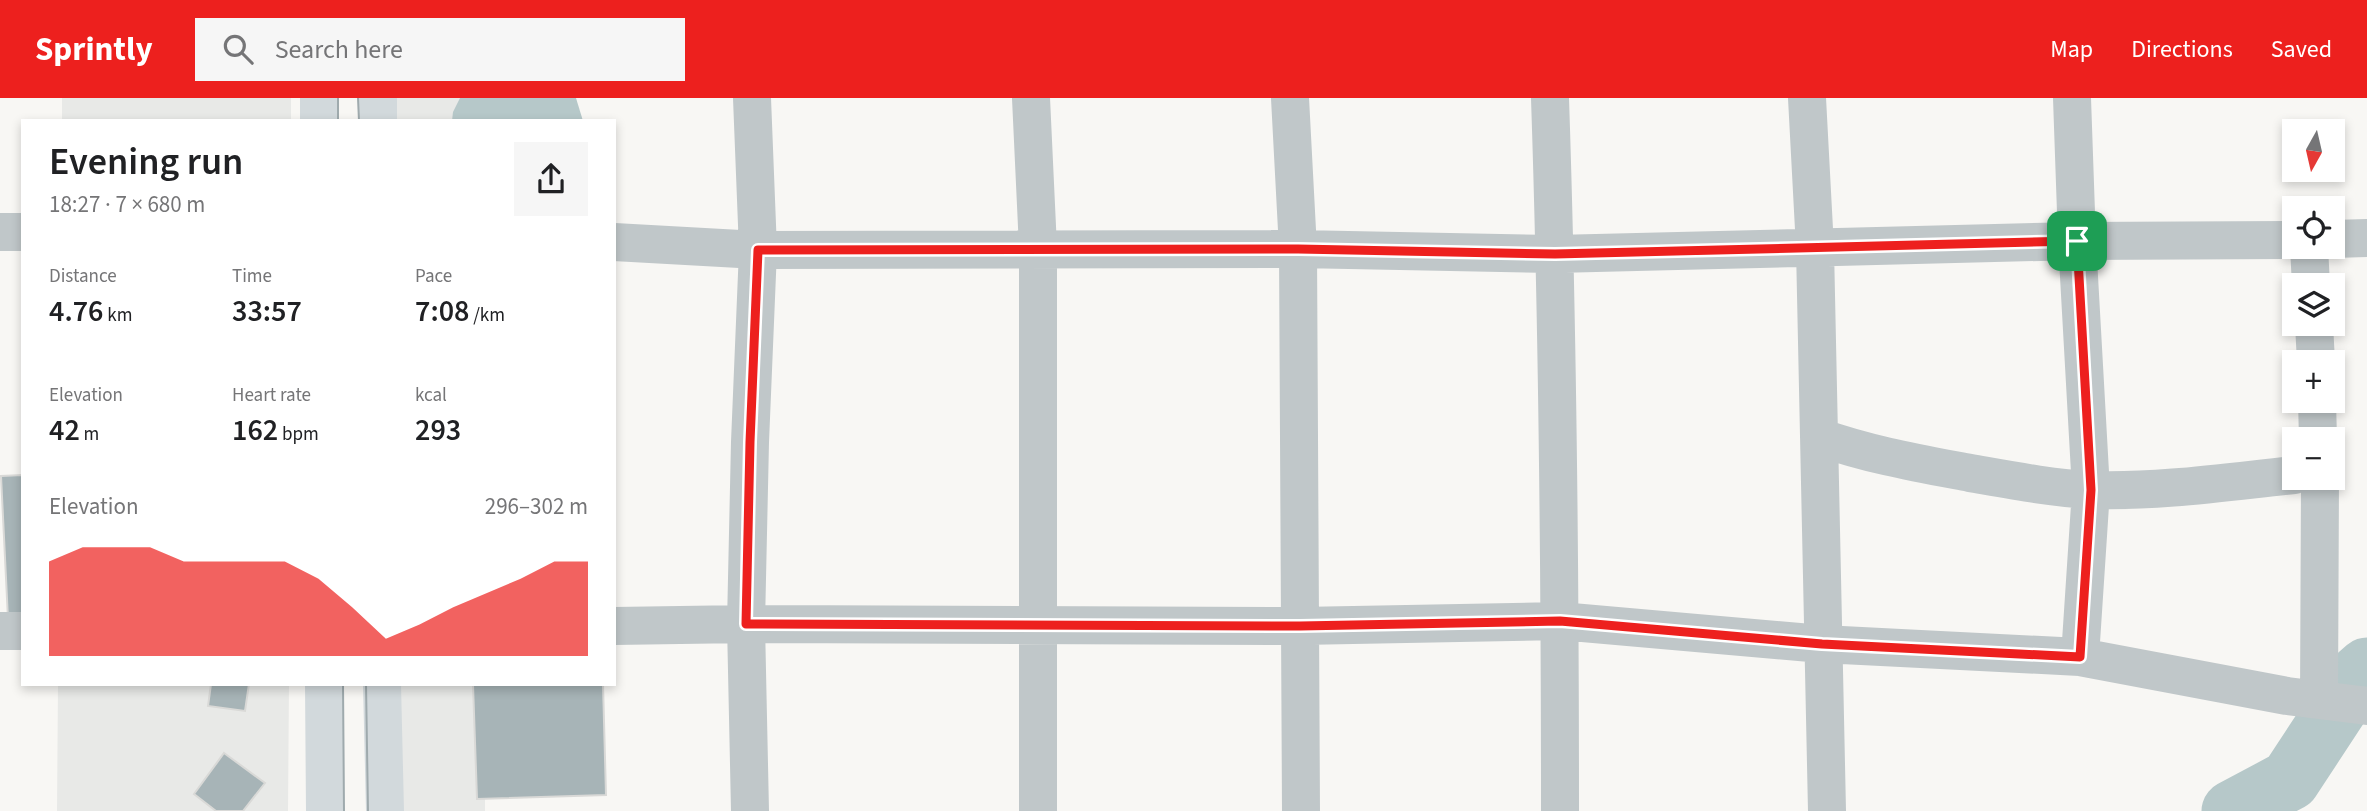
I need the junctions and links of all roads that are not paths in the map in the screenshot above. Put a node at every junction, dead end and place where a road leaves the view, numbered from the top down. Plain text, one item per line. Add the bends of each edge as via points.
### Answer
1 (318, 98) edge
2 (378, 98) edge
3 (752, 98) edge
4 (1031, 98) edge
5 (1290, 98) edge
6 (1550, 98) edge
7 (1807, 98) edge
8 (2072, 98) edge
9 (319, 119) edge
10 (378, 119) edge
11 (0, 232) edge
12 (21, 232) edge
13 (2367, 238) edge
14 (2345, 239) edge
15 (2282, 240) edge
16 (2077, 241) junction
17 (616, 242) edge
18 (1038, 248) junction
19 (1815, 248) junction
20 (1298, 249) junction
21 (758, 250) junction
22 (1555, 254) junction
23 (1819, 437) junction
24 (2282, 476) edge
25 (2091, 490) junction
26 (2321, 490) edge
27 (1560, 621) junction
28 (746, 624) junction
29 (1038, 624) junction
30 (616, 626) edge
31 (1300, 626) junction
32 (0, 631) edge
33 (21, 631) edge
34 (1822, 644) junction
35 (2080, 657) junction
36 (324, 686) edge
37 (382, 686) edge
38 (2341, 702) edge
39 (325, 811) edge
40 (385, 811) edge
41 (750, 811) edge
42 (1038, 811) edge
43 (1301, 811) edge
44 (1560, 811) edge
45 (1827, 811) edge

1 - 9 main road
2 - 10 main road
3 - 21 street
4 - 18 street
5 - 20 street
6 - 22 street
7 - 19 street
8 - 16 street
11 - 12 street
13 - 14 street
15 - 16 street
16 - 19 street
16 - 25 street
17 - 21 street
18 - 20 street
18 - 21 street
18 - 29 street
19 - 22 street
19 - 23 street
20 - 22 street
20 - 31 street
21 - 28 street
22 - 27 street
23 - 25 street via 1864,453 2013,481
23 - 34 street
24 - 25 street via 2184,487
25 - 35 street
26 - 38 street
27 - 31 street
27 - 34 street
27 - 44 street
28 - 29 street
28 - 30 street
28 - 41 street
29 - 31 street
29 - 42 street
31 - 43 street
32 - 33 street
34 - 35 street
34 - 45 street
35 - 38 street
36 - 39 main road
37 - 40 main road

